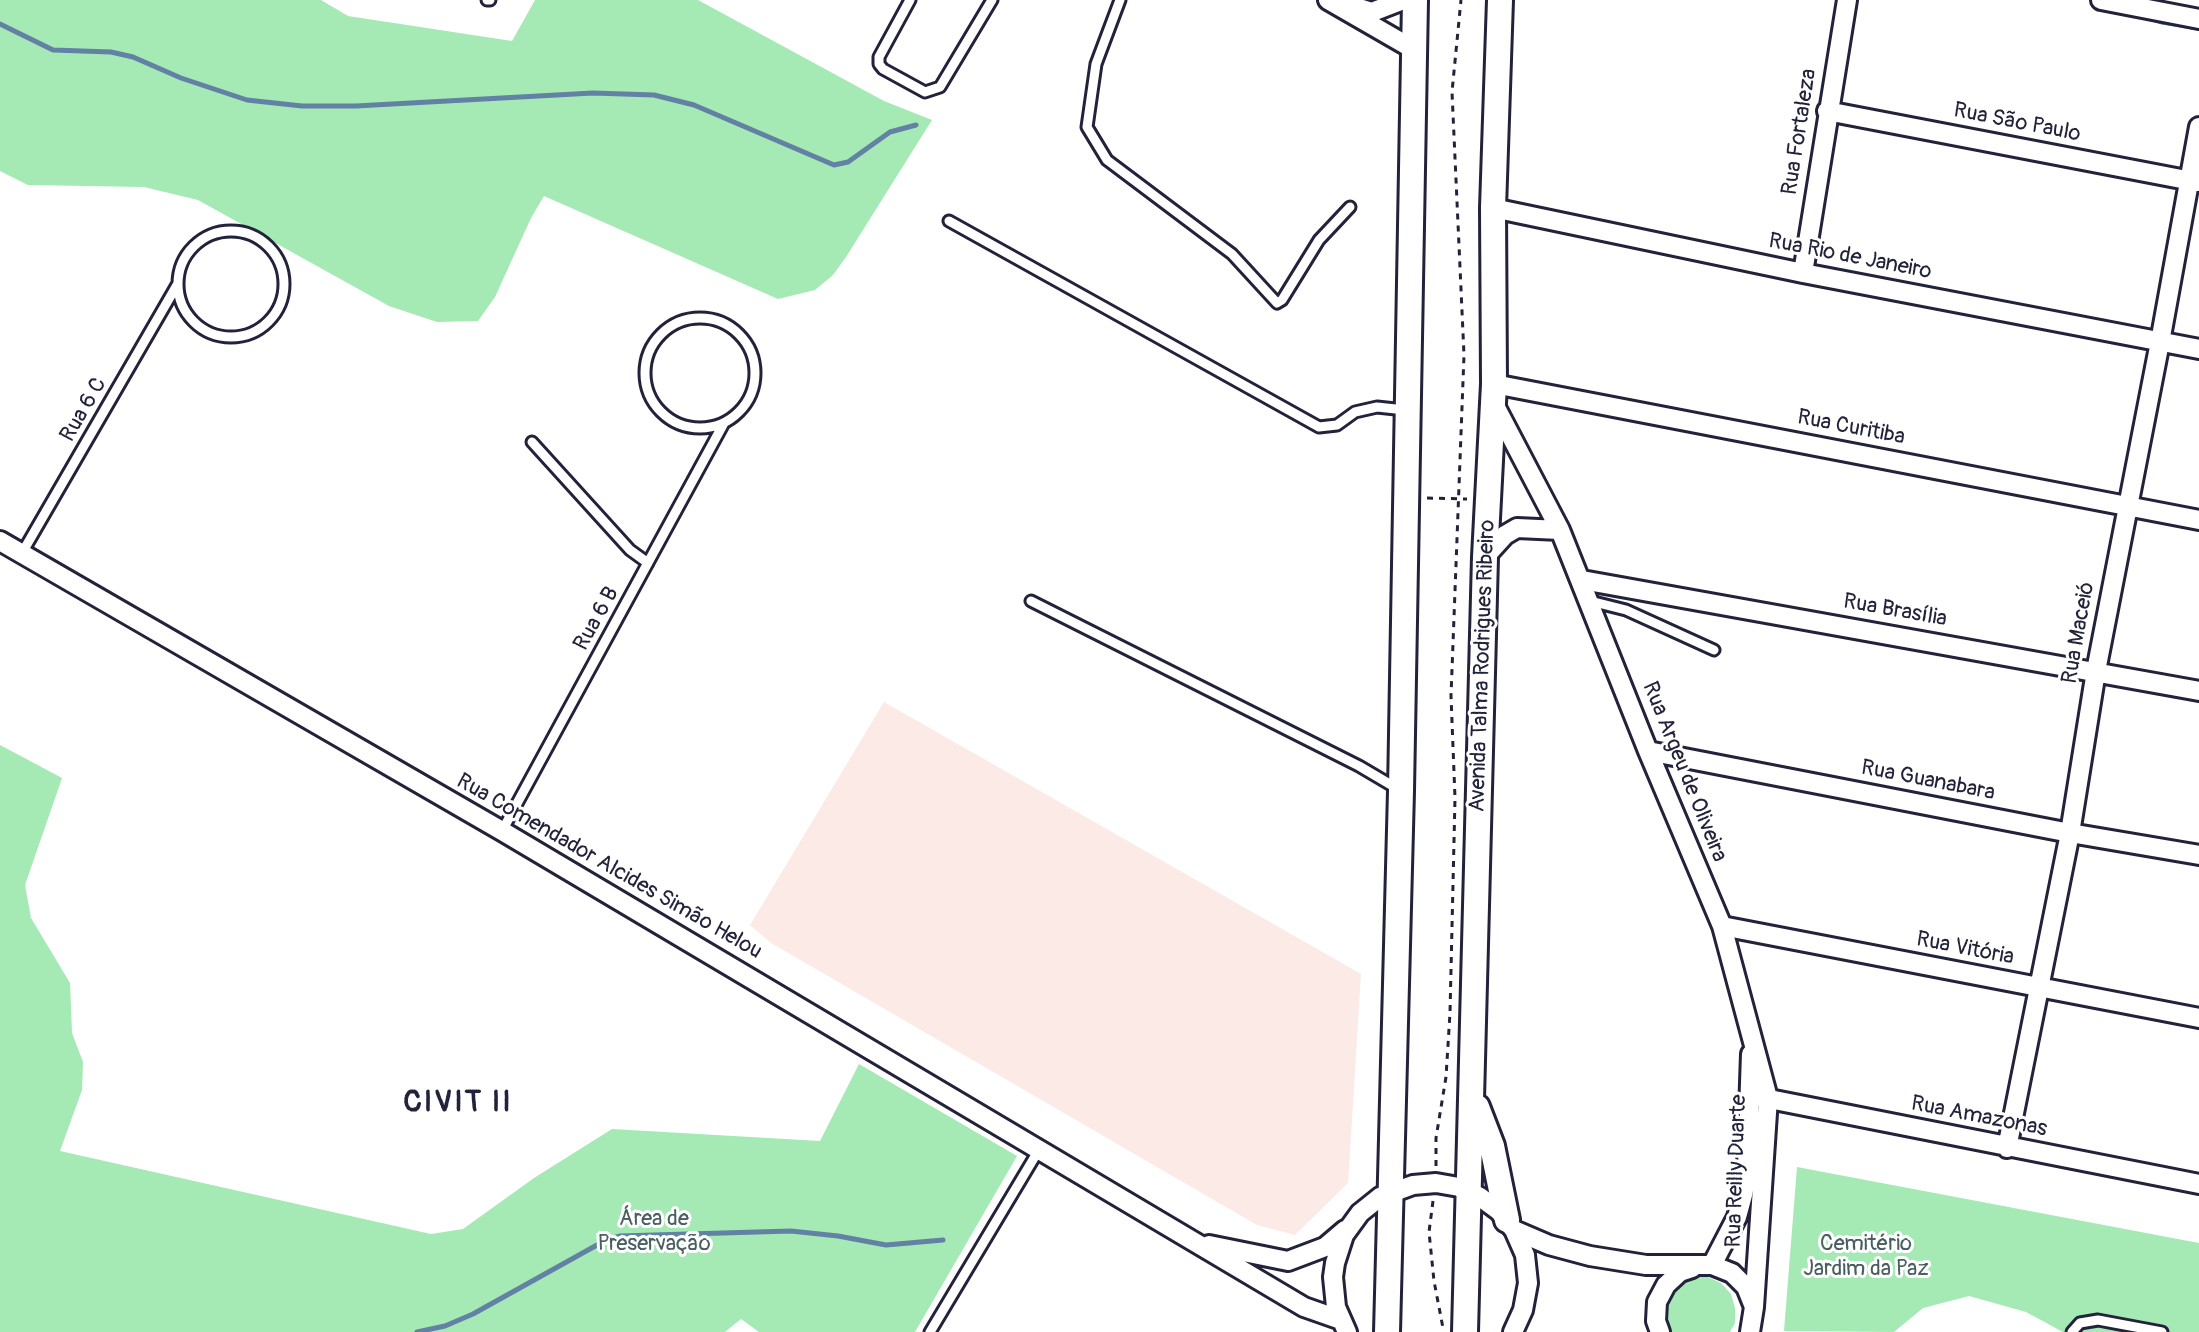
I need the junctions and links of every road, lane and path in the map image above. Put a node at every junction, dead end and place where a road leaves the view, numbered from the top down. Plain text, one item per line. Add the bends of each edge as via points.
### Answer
1 (910, 0) edge
2 (992, 0) edge
3 (1120, 0) edge
4 (1329, 0) edge
5 (1403, 0) edge
6 (1415, 0) edge
7 (1461, 0) edge
8 (1500, 0) edge
9 (1847, 0) edge
10 (2101, 0) edge
11 (2199, 19) edge
12 (1413, 49) junction
13 (1827, 111) junction
14 (2199, 127) edge
15 (2194, 181) edge
16 (1350, 207) dead end
17 (1493, 208) junction
18 (949, 221) dead end
19 (1803, 273) junction
20 (177, 285) junction
21 (2160, 342) junction
22 (2199, 349) edge
23 (1494, 393) junction
24 (1409, 410) junction
25 (724, 423) junction
26 (532, 442) dead end
27 (1407, 497) junction
28 (1459, 498) junction
29 (1488, 499) junction
30 (2127, 506) junction
31 (2199, 520) edge
32 (1560, 530) junction
33 (0, 541) edge
34 (22, 553) junction
35 (1485, 557) junction
36 (648, 563) junction
37 (1582, 580) junction
38 (1031, 601) dead end
39 (1590, 601) junction
40 (1714, 650) dead end
41 (2096, 671) junction
42 (2199, 691) edge
43 (1648, 751) junction
44 (1401, 791) junction
45 (502, 831) junction
46 (2070, 833) junction
47 (2199, 855) edge
48 (1722, 926) junction
49 (2038, 987) junction
50 (2199, 1018) edge
51 (1752, 1036) joint
52 (1473, 1093) junction
53 (1758, 1097) junction
54 (1040, 1148) junction
55 (2007, 1148) junction
56 (1436, 1183) junction
57 (2199, 1184) edge
58 (1470, 1191) junction
59 (1391, 1192) junction
60 (1352, 1223) junction
61 (1510, 1225) junction
62 (1190, 1240) junction
63 (1705, 1265) junction
64 (1752, 1324) edge
65 (1344, 1326) edge
66 (930, 1332) edge
67 (1387, 1332) edge
68 (1443, 1332) edge
69 (1465, 1332) edge
70 (1513, 1332) edge
71 (1660, 1332) edge
72 (2072, 1332) edge
73 (2162, 1332) edge

1 - 2 lane via 879,64 925,92 940,87
3 - 16 lane via 1096,64 1087,127 1107,160 1232,254 1277,303 1319,240
4 - 5 street via 1372,12
4 - 12 street
6 - 12 main road
7 - 28 path via 1452,92 1464,355
8 - 17 main road, Avenida Talma Rodrigues Ribeiro
9 - 13 street, Rua Fortaleza
10 - 11 street
12 - 24 main road
13 - 15 street, Rua São Paulo
13 - 19 street, Rua Fortaleza
14 - 15 street, Rua Maceió
15 - 21 street, Rua Maceió
17 - 19 street, Rua Rio de Janeiro
17 - 23 main road, Avenida Talma Rodrigues Ribeiro
18 - 24 lane via 1319,427 1377,407
19 - 21 street, Rua Rio de Janeiro
20 - 20 lane, Rua 6 C via 180,302 200,329 234,338 250,334 271,318 283,296 284,278 269,246 237,231 219,232 189,251
20 - 34 lane, Rua 6 C
21 - 22 street, Rua Rio de Janeiro
21 - 30 street, Rua Maceió
23 - 29 main road, Avenida Talma Rodrigues Ribeiro
23 - 30 street, Rua Curitiba
23 - 32 street, Rua Argeu de Oliveira
24 - 27 main road
25 - 25 lane, Rua 6 B via 749,399 755,363 737,332 721,322 685,320 669,328 652,349 645,375 648,393 671,421 697,428
25 - 36 lane, Rua 6 B
26 - 36 lane
27 - 28 path
27 - 44 main road
28 - 29 path
28 - 56 path via 1451,696 1455,798 1450,1013
29 - 35 main road, Avenida Talma Rodrigues Ribeiro
30 - 31 street, Rua Curitiba
30 - 41 street, Rua Maceió
32 - 35 street via 1517,528
32 - 37 street, Rua Argeu de Oliveira
33 - 34 street, Rua Comendador Alcides Simão Helou
34 - 45 street, Rua Comendador Alcides Simão Helou
35 - 52 main road, Avenida Talma Rodrigues Ribeiro
36 - 45 lane, Rua 6 B
37 - 39 street, Rua Argeu de Oliveira
37 - 41 street, Rua Brasília
38 - 44 lane
39 - 40 lane via 1626,610
39 - 43 street, Rua Argeu de Oliveira
41 - 42 street, Rua Brasília
41 - 46 street, Rua Maceió
43 - 46 street, Rua Guanabara
43 - 48 street, Rua Argeu de Oliveira
44 - 59 main road
45 - 54 street, Rua Comendador Alcides Simão Helou
46 - 47 street, Rua Guanabara
46 - 49 street, Rua Maceió
48 - 49 street, Rua Vitória
48 - 51 street, Rua Argeu de Oliveira
49 - 50 street, Rua Vitória
49 - 55 street, Rua Maceió
51 - 53 street, Rua Reilly Duarte
52 - 58 main road, Avenida Talma Rodrigues Ribeiro
52 - 61 main road
53 - 55 street, Rua Amazonas
53 - 63 street, Rua Reilly Duarte via 1737,1217
53 - 64 street, Rua Reilly Duarte
54 - 62 street, Rua Comendador Alcides Simão Helou
54 - 66 lane
55 - 57 street, Rua Amazonas
56 - 58 street
56 - 59 street
56 - 68 path via 1429,1232
58 - 61 street
58 - 69 main road, Avenida Talma Rodrigues Ribeiro
59 - 60 street, Rua Comendador Alcides Simão Helou
59 - 67 main road
60 - 62 street, Rua Comendador Alcides Simão Helou via 1325,1247 1288,1261
60 - 65 street via 1335,1263 1333,1292
61 - 63 street via 1549,1245 1590,1256 1646,1265
61 - 70 street via 1525,1255 1528,1283
62 - 65 street, Rua Comendador Alcides Simão Helou
63 - 64 street via 1732,1273 1746,1287
63 - 71 street via 1680,1272 1666,1285 1657,1302
72 - 73 lane via 2080,1323 2098,1320

